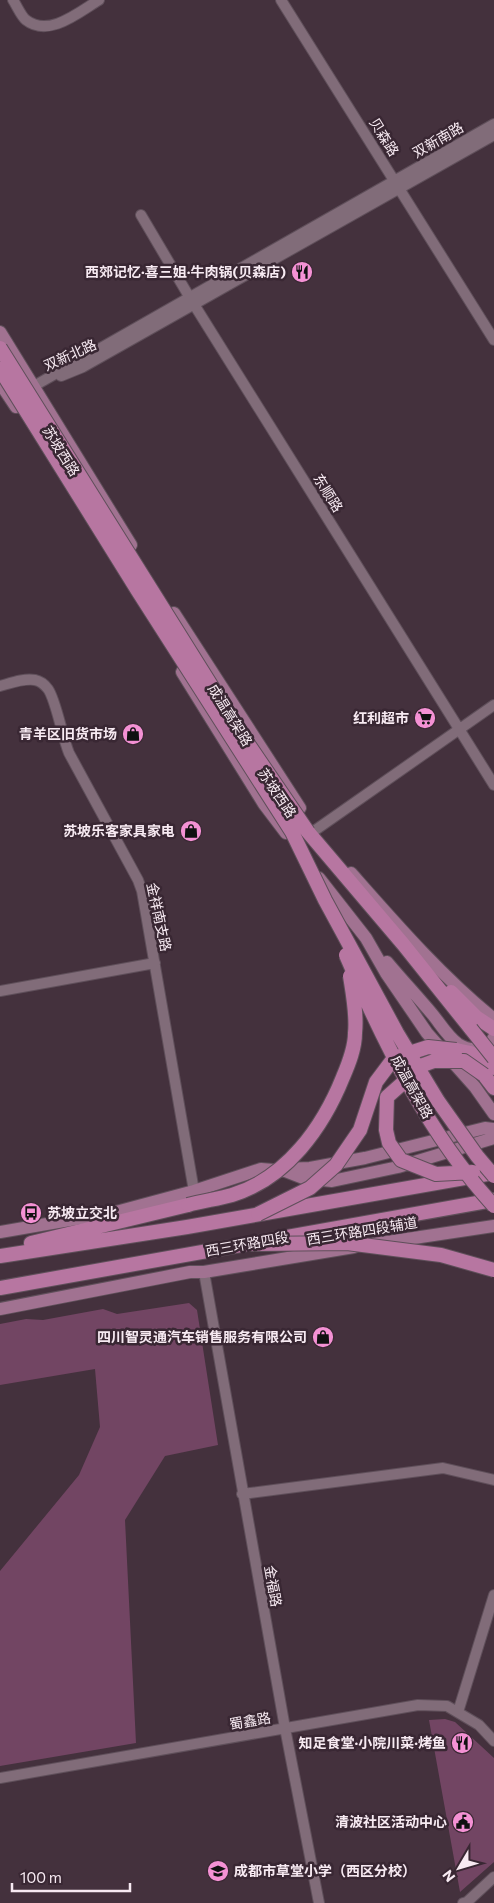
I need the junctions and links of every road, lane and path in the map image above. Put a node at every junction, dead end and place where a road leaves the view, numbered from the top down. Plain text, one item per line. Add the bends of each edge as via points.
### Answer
1 (13, 0) edge
2 (99, 0) edge
3 (281, 0) edge
4 (494, 124) edge
5 (494, 135) edge
6 (398, 184) junction
7 (140, 215) dead end
8 (192, 301) junction
9 (0, 332) edge
10 (494, 340) edge
11 (0, 348) edge
12 (0, 368) edge
13 (0, 383) edge
14 (34, 386) junction
15 (5, 398) edge
16 (0, 686) edge
17 (494, 705) edge
18 (460, 730) junction
19 (494, 785) edge
20 (314, 831) junction
21 (325, 900) junction
22 (366, 938) junction
23 (403, 944) junction
24 (347, 956) junction
25 (154, 962) junction
26 (0, 991) edge
27 (494, 1023) edge
28 (494, 1037) edge
29 (494, 1058) edge
30 (494, 1068) edge
31 (494, 1088) edge
32 (494, 1114) edge
33 (494, 1129) edge
34 (494, 1138) edge
35 (269, 1170) junction
36 (494, 1173) edge
37 (194, 1191) junction
38 (494, 1200) edge
39 (494, 1206) edge
40 (258, 1214) junction
41 (494, 1226) edge
42 (0, 1232) edge
43 (251, 1244) junction
44 (0, 1251) edge
45 (0, 1256) edge
46 (494, 1270) edge
47 (204, 1272) junction
48 (0, 1288) edge
49 (0, 1309) edge
50 (494, 1480) edge
51 (242, 1494) junction
52 (494, 1595) edge
53 (458, 1712) junction
54 (285, 1728) junction
55 (494, 1741) edge
56 (0, 1778) edge
57 (494, 1877) edge
58 (319, 1903) edge
59 (466, 1903) edge

1 - 2 street via 26,20 44,27 62,22
3 - 6 street, 贝森路
4 - 6 street, 双新南路
5 - 6 street
6 - 8 street, 双新北路
6 - 10 street, 贝森路
7 - 8 street, 东顺路
8 - 14 street, 双新北路
8 - 18 street, 东顺路
9 - 14 main road, 苏坡西路
11 - 23 highway, 成温高架路, bridge via 244,738 308,832
12 - 21 highway, bridge via 292,832
13 - 15 main road, 苏坡西路
14 - 15 main road
14 - 20 main road, 苏坡西路 via 155,584
15 - 22 main road, 苏坡西路 via 264,804
16 - 25 street, 金祥南支路 via 36,680 48,688 68,753 138,880
17 - 18 street
18 - 19 street, 东顺路
18 - 20 street
20 - 27 main road, 苏坡西路 via 417,948
21 - 24 highway, 成温高架路, bridge
21 - 36 highway, bridge via 396,1033 438,1102 477,1156
22 - 28 main road via 459,1044 469,1049 485,1048
22 - 32 main road, 苏坡西路 via 426,1033 475,1087
23 - 27 highway via 476,1017
23 - 29 highway, 成温高架路, bridge
24 - 39 highway, 成温高架路, bridge via 402,1072 435,1128 478,1189
24 - 44 highway, bridge via 356,1034 347,1068 334,1100 316,1130 275,1172 233,1195
25 - 26 street
25 - 37 street, 金祥南支路
30 - 40 highway, bridge via 471,1053 428,1047 394,1058 376,1082 360,1130 336,1164 310,1188
31 - 36 highway, bridge via 484,1075 464,1061 434,1061 423,1065 386,1097 386,1130 389,1143 401,1160 436,1174
33 - 35 main road via 485,1128 365,1158 310,1168
34 - 35 main road via 398,1167 332,1181
35 - 37 main road via 260,1168
36 - 40 highway, 西三环路四段, bridge
37 - 42 main road via 116,1212
38 - 43 highway, 西三环路四段, bridge
40 - 45 highway, 西三环路四段
41 - 47 main road, 西三环路四段辅道
43 - 46 highway, bridge via 347,1243 441,1255
43 - 48 highway, 西三环路四段
47 - 49 main road, 西三环路四段辅道
47 - 51 street, 金福路
50 - 51 street via 443,1468
51 - 54 street, 金福路
52 - 53 street
53 - 54 street, 蜀鑫路 via 447,1706 418,1705
53 - 55 street, 蜀鑫路 via 479,1725
54 - 56 street, 蜀鑫路
54 - 58 street, 金福路
57 - 59 street

